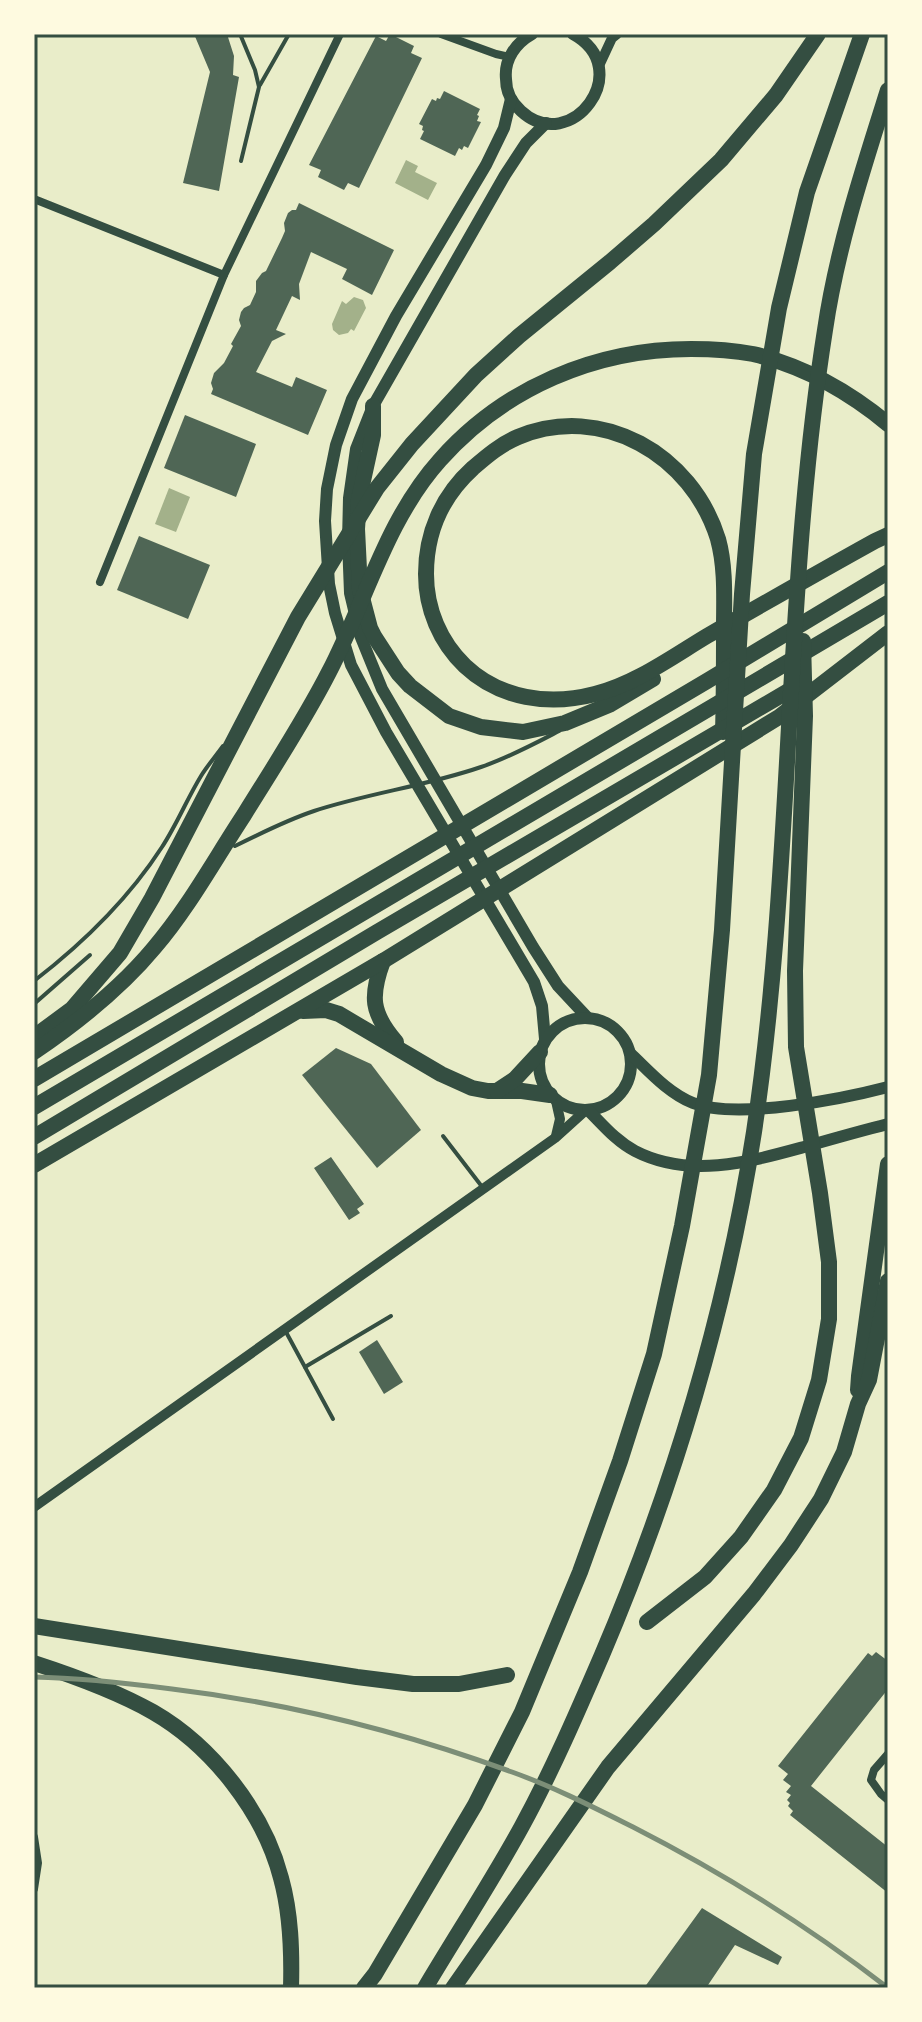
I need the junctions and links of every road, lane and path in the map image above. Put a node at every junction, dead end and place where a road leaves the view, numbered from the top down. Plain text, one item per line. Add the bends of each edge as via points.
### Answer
1 (241, 34) edge
2 (289, 34) edge
3 (340, 34) edge
4 (441, 34) edge
5 (532, 34) edge
6 (573, 34) edge
7 (617, 34) edge
8 (818, 34) edge
9 (862, 34) edge
10 (510, 57) junction
11 (599, 66) junction
12 (259, 87) junction
13 (888, 90) edge
14 (511, 99) junction
15 (546, 123) junction
16 (241, 161) dead end
17 (34, 199) edge
18 (224, 275) junction
19 (373, 406) joint
20 (888, 424) edge
21 (888, 535) edge
22 (800, 539) junction
23 (888, 541) edge
24 (837, 567) junction
25 (888, 572) edge
26 (100, 582) dead end
27 (888, 603) edge
28 (365, 631) junction
29 (888, 633) edge
30 (705, 643) junction
31 (611, 704) junction
32 (246, 715) junction
33 (235, 846) dead end
34 (722, 930) junction
35 (90, 955) dead end
36 (383, 961) junction
37 (34, 981) edge
38 (34, 1004) edge
39 (297, 1012) junction
40 (587, 1017) junction
41 (34, 1037) edge
42 (542, 1045) junction
43 (34, 1052) edge
44 (405, 1052) junction
45 (630, 1053) junction
46 (34, 1079) edge
47 (888, 1087) edge
48 (496, 1092) junction
49 (553, 1098) junction
50 (34, 1107) edge
51 (587, 1110) junction
52 (888, 1124) edge
53 (443, 1136) dead end
54 (34, 1137) edge
55 (555, 1138) junction
56 (888, 1164) edge
57 (34, 1165) edge
58 (483, 1189) junction
59 (888, 1281) edge
60 (391, 1316) dead end
61 (285, 1329) junction
62 (305, 1367) junction
63 (858, 1404) junction
64 (333, 1419) dead end
65 (34, 1507) edge
66 (647, 1622) dead end
67 (34, 1626) edge
68 (34, 1663) edge
69 (507, 1675) dead end
70 (888, 1754) edge
71 (888, 1800) edge
72 (34, 1837) edge
73 (34, 1889) edge
74 (291, 1988) edge
75 (364, 1988) edge
76 (425, 1988) edge
77 (453, 1988) edge

1 - 12 lane
2 - 12 lane
3 - 18 street
4 - 10 street
5 - 10 main road
6 - 11 main road via 589,47
7 - 11 street
8 - 32 highway via 759,116 698,183 493,359 412,444 377,488 323,574
9 - 34 highway via 807,192 779,308 754,454
10 - 14 main road via 505,74
11 - 15 main road via 597,93 587,108 572,119
12 - 16 lane
13 - 22 highway via 852,204 825,324
14 - 15 main road via 526,115
14 - 42 main road via 486,165 352,399 336,445 325,521 329,584 346,651 386,732 534,982 542,1006
15 - 19 main road via 505,175
17 - 18 street
18 - 26 street
19 - 28 highway via 357,529
20 - 43 highway via 822,379 773,360 718,349 663,349 576,368 518,395 471,429 408,502 323,684 184,909 123,981
21 - 24 highway
22 - 66 highway via 805,716 796,1047 829,1262 829,1319 819,1380 801,1438 774,1490 705,1577
22 - 76 highway via 774,946 754,1132 704,1366 626,1597 579,1709 523,1825
23 - 24 highway
24 - 30 highway
25 - 46 highway
27 - 50 highway
28 - 31 highway via 410,686 449,716 481,727 523,732 565,723
28 - 40 main road via 367,656 401,724 533,947 558,986
29 - 36 highway via 779,717
29 - 54 highway
30 - 31 highway
30 - 34 highway via 596,694 541,701 505,691 456,658 436,624 426,586 428,539 435,521 454,488 480,462 518,437 547,429 592,429 630,438 690,484 705,507 723,565
31 - 33 lane via 482,767 315,811
32 - 37 lane via 202,774 146,869 96,926
32 - 41 highway via 120,953 72,1009
34 - 75 highway via 709,1075 682,1226 654,1354 620,1461 522,1712 475,1805
35 - 38 lane
36 - 39 highway
36 - 44 highway via 374,993 377,1012
39 - 44 highway via 339,1014
39 - 57 highway
40 - 42 main road via 563,1022
40 - 45 main road via 615,1028
42 - 48 highway via 515,1079
42 - 49 main road via 538,1070
44 - 48 highway via 457,1082
45 - 47 main road via 678,1095 728,1109 802,1103
45 - 51 main road via 631,1069 622,1092 610,1103
48 - 49 highway
49 - 51 main road
49 - 55 street via 560,1119
51 - 52 main road via 635,1151 683,1165 761,1159
51 - 55 street
53 - 58 lane
55 - 58 street
56 - 63 highway
58 - 61 street
59 - 63 highway via 869,1380
60 - 62 lane
61 - 62 lane
61 - 65 street
62 - 64 lane
63 - 77 highway via 844,1452 791,1545 608,1767
67 - 69 highway via 413,1684 459,1684
68 - 74 highway via 153,1712 213,1759 240,1793 281,1875 289,1918
70 - 71 street via 871,1780
72 - 73 street

